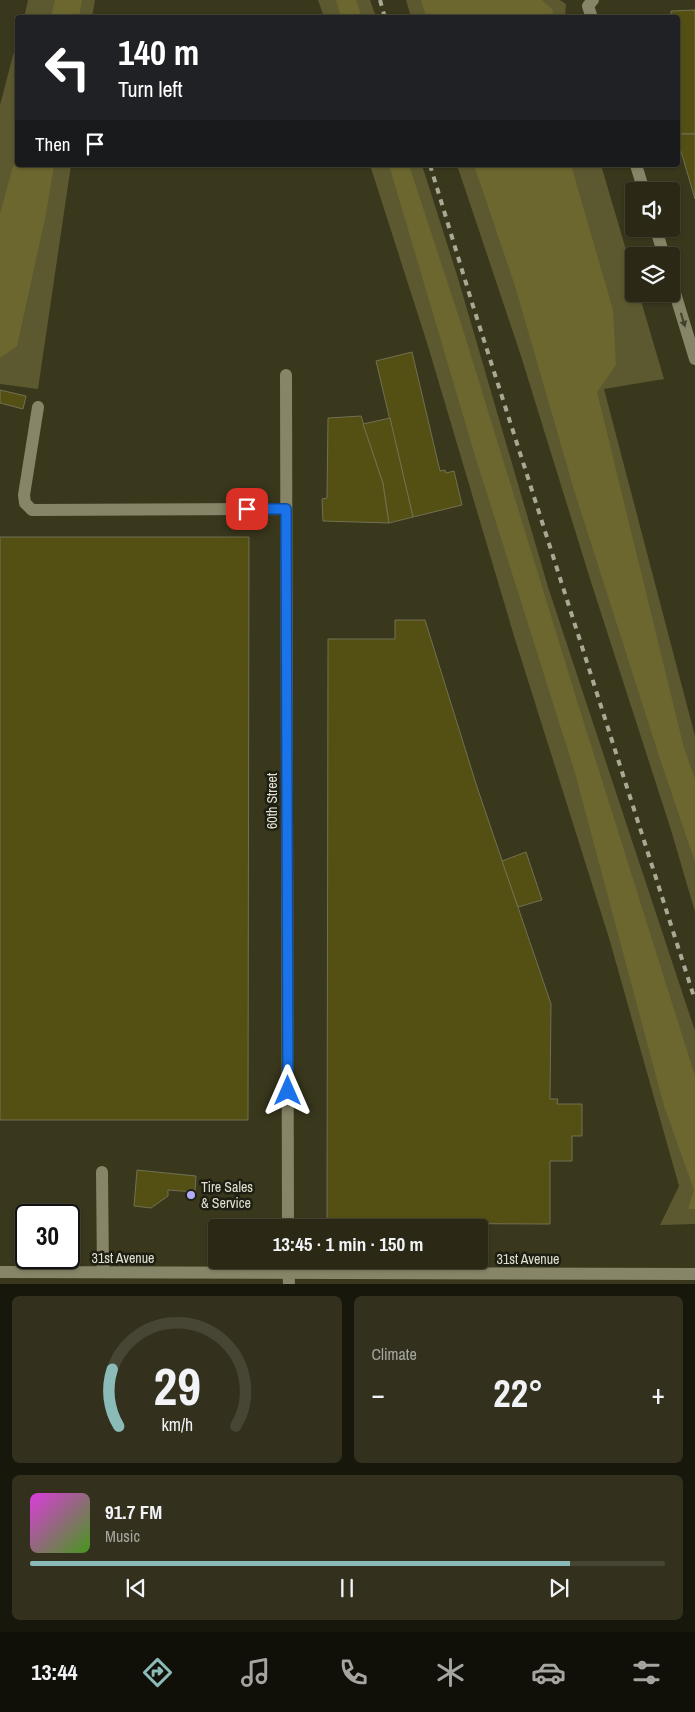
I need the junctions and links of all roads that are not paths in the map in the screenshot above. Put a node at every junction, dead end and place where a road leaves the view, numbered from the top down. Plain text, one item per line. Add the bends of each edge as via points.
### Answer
1 (637, 167) edge
2 (641, 182) edge
3 (678, 302) edge
4 (695, 359) edge
5 (286, 375) dead end
6 (38, 407) dead end
7 (286, 509) junction
8 (102, 1172) dead end
9 (288, 1219) edge
10 (0, 1272) edge
11 (103, 1272) junction
12 (695, 1274) edge
13 (289, 1279) edge
14 (597, 1279) edge

1 - 2 street
3 -> 4 street
5 - 7 street, 60th Street
6 - 7 street via 24,495 25,503 32,510
7 - 9 street, 60th Street
8 - 11 street
10 - 11 street, 31st Avenue
11 - 13 street, 31st Avenue
12 - 14 street, 31st Avenue
13 - 14 street, 31st Avenue

